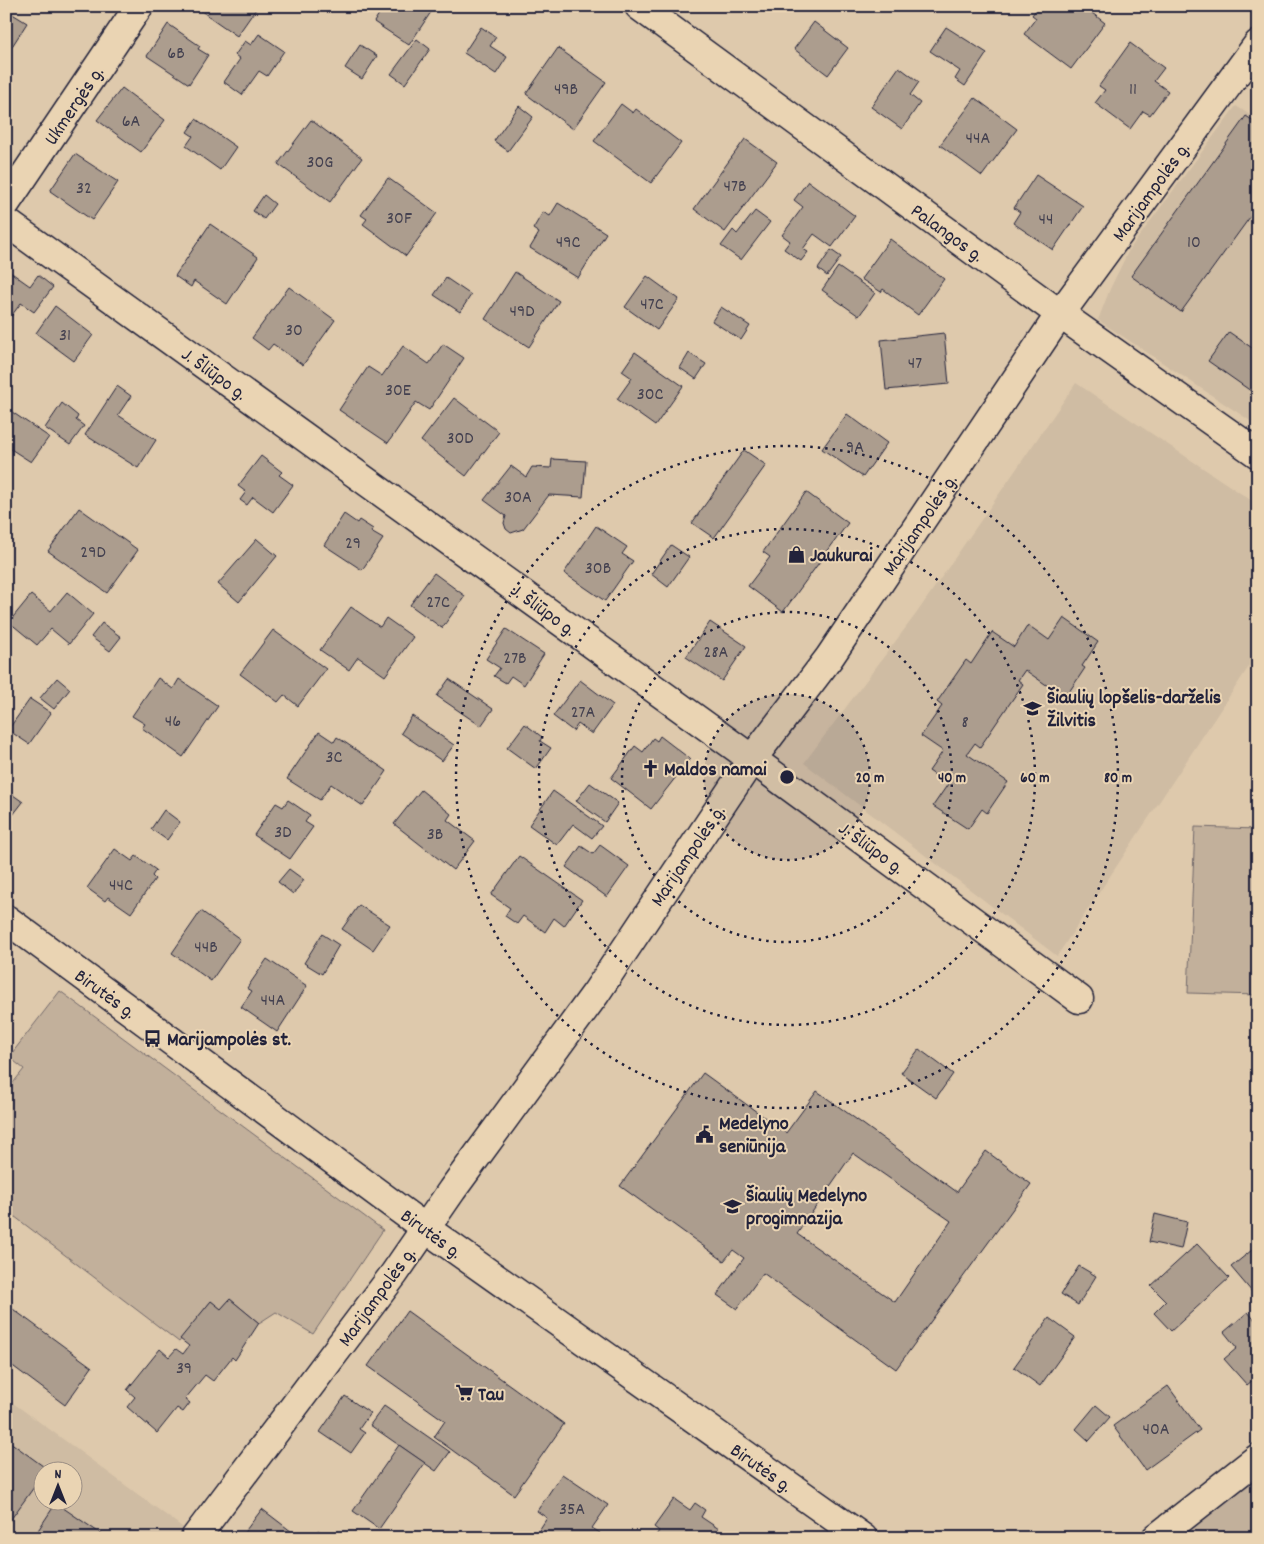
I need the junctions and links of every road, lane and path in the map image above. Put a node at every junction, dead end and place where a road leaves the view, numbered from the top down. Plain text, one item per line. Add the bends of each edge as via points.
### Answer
1 (139, 6) edge
2 (639, 6) edge
3 (1258, 44) edge
4 (6, 203) edge
5 (6, 222) edge
6 (1060, 314) junction
7 (1258, 454) edge
8 (752, 759) junction
9 (6, 919) edge
10 (1079, 999) dead end
11 (425, 1228) junction
12 (1258, 1458) edge
13 (195, 1538) edge
14 (863, 1538) edge
15 (1156, 1538) edge

1 - 4 street, Ukmergės g.
2 - 6 street, Palangos g.
3 - 6 street, Marijampolės g.
5 - 8 street, J. Šliūpo g.
6 - 7 street, Palangos g.
6 - 8 street, Marijampolės g. via 829,658
8 - 10 street, J. Šliūpo g.
8 - 11 street, Marijampolės g. via 596,994
9 - 11 street, Birutės g.
11 - 13 street, Marijampolės g. via 378,1296
11 - 14 street, Birutės g.
12 - 15 street

